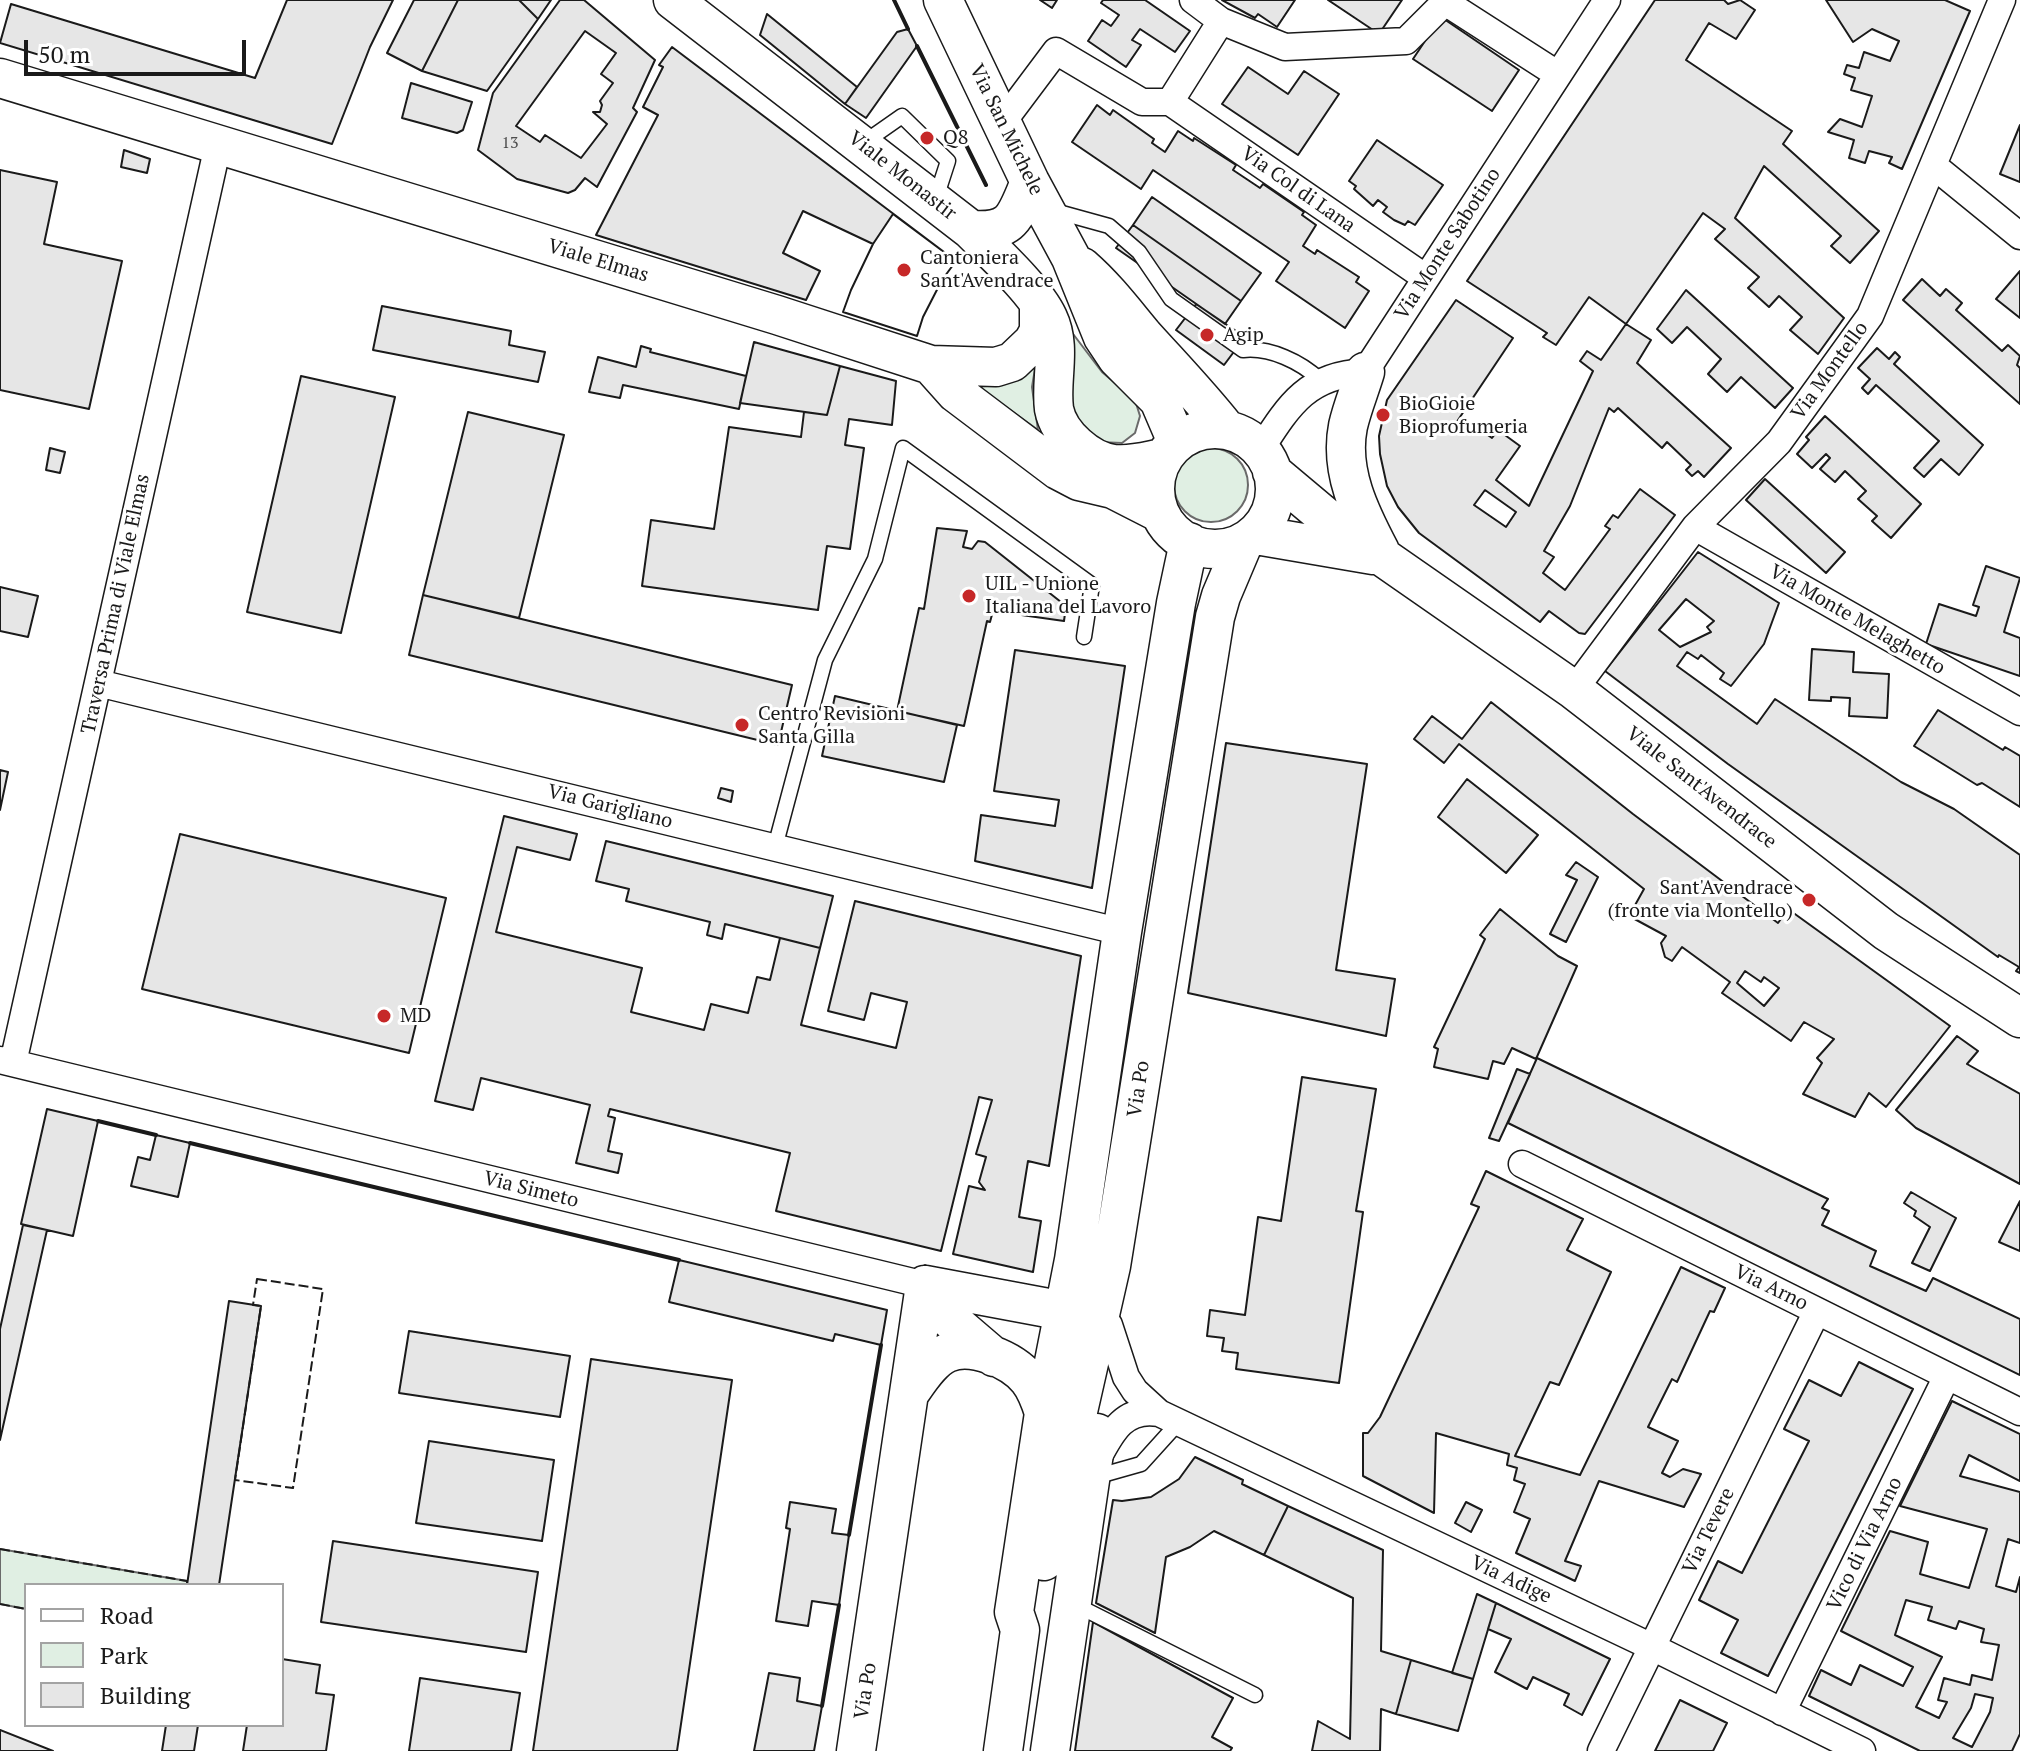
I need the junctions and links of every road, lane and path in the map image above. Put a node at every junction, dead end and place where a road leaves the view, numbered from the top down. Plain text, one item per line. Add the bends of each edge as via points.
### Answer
1 (673, 0) edge
2 (943, 0) edge
3 (1193, 0) edge
4 (1607, 0) edge
5 (2002, 0) edge
6 (1221, 21) junction
7 (1557, 74) junction
8 (0, 78) edge
9 (1170, 102) junction
10 (1002, 123) junction
11 (218, 145) junction
12 (1934, 166) junction
13 (1037, 195) junction
14 (971, 230) junction
15 (2020, 236) edge
16 (1071, 258) junction
17 (1426, 278) junction
18 (1039, 303) junction
19 (931, 365) junction
20 (1365, 372) junction
21 (1320, 380) junction
22 (1226, 429) junction
23 (1170, 450) junction
24 (1266, 461) junction
25 (1160, 513) junction
26 (1695, 527) junction
27 (1250, 540) junction
28 (1189, 542) junction
29 (1383, 557) junction
30 (1084, 637) dead end
31 (98, 683) junction
32 (1574, 690) junction
33 (2020, 712) edge
34 (775, 847) junction
35 (1122, 932) junction
36 (2020, 1018) edge
37 (7, 1062) edge
38 (1522, 1164) dead end
39 (1110, 1271) junction
40 (925, 1285) junction
41 (1064, 1311) junction
42 (1817, 1311) junction
43 (1109, 1325) junction
44 (995, 1358) junction
45 (1947, 1376) junction
46 (909, 1394) junction
47 (2020, 1412) edge
48 (1044, 1413) junction
49 (1169, 1418) junction
50 (1092, 1474) junction
51 (1072, 1603) junction
52 (1020, 1630) junction
53 (1652, 1647) junction
54 (1255, 1695) dead end
55 (1782, 1712) junction
56 (856, 1751) edge
57 (1003, 1751) edge
58 (1050, 1751) edge
59 (1601, 1751) edge
60 (1862, 1751) edge

1 - 14 main road, Viale Monastir
2 - 10 main road, Via San Michele
3 - 6 street
4 - 7 street, Via Monte Sabotino
5 - 12 street, Via Montello
6 - 7 street via 1285,47 1406,41 1445,2
6 - 9 street
7 - 17 street, Via Monte Sabotino
8 - 11 main road, Viale Elmas
9 - 10 street, Via Col di Lana via 1142,102 1056,51
9 - 17 street, Via Col di Lana
10 - 13 main road, Via San Michele
11 - 19 main road, Viale Elmas
11 - 31 street, Traversa Prima di Viale Elmas
12 - 15 street
12 - 26 street, Via Montello via 1870,316 1779,442
13 - 14 main road via 1007,225 993,231
13 - 16 main road, Via San Michele
13 - 21 lane via 1109,226 1139,252 1171,299 1243,350 1304,365
14 - 18 main road, Viale Monastir
16 - 22 main road, Via San Michele via 1103,285
16 - 23 main road, Via San Michele via 1103,337 1159,400
17 - 20 street, Via Monte Sabotino
18 - 19 main road via 1039,331 1012,362 996,367
18 - 23 main road, Viale Monastir via 1055,339 1054,411 1065,433 1104,462 1132,464
19 - 25 main road, Viale Elmas via 956,393 1058,470
20 - 21 street
20 - 29 main road via 1348,427 1347,461 1353,493
21 - 24 street via 1285,411
22 - 23 main road via 1202,429
22 - 24 main road
23 - 25 main road via 1156,474
24 - 27 main road via 1274,498 1269,519
24 - 29 main road, Viale Sant'Avendrace via 1308,503
25 - 28 main road
26 - 32 street, Via Montello
26 - 33 street, Via Monte Melaghetto
27 - 28 main road via 1224,550
27 - 29 main road, Viale Sant'Avendrace
27 - 39 main road, Via Po via 1215,617
28 - 35 main road, Via Po
29 - 32 main road, Viale Sant'Avendrace
30 - 34 lane via 1092,585 903,448 875,559 825,660
31 - 34 street, Via Garigliano
31 - 37 street, Traversa Prima di Viale Elmas
32 - 36 main road, Viale Sant'Avendrace via 1886,931
34 - 35 street, Via Garigliano
35 - 41 main road, Via Po
37 - 40 street, Via Simeto
38 - 42 street, Via Arno
39 - 43 main road
39 - 52 main road, Via Po via 1032,1615
40 - 41 main road, Via Simeto
40 - 44 main road via 945,1315
40 - 46 main road, Via Po
41 - 48 main road, Via Po
42 - 45 street, Via Arno
42 - 53 street, Via Tevere
43 - 49 street, Via Adige via 1135,1391
43 - 50 main road
44 - 46 main road via 963,1350 946,1353
44 - 48 main road via 1029,1380
45 - 47 street, Via Arno
45 - 55 street, Vico di Via Arno
46 - 56 main road, Via Po
48 - 52 main road, Via Po via 1014,1612
49 - 50 lane via 1141,1464
49 - 50 street via 1138,1412 1124,1420 1109,1437
49 - 53 street, Via Adige
50 - 51 main road
51 - 54 lane
51 - 58 main road
52 - 57 main road, Via Po
53 - 55 street, Via Adige
53 - 59 street, Via Tevere
55 - 60 street, Via Adige

